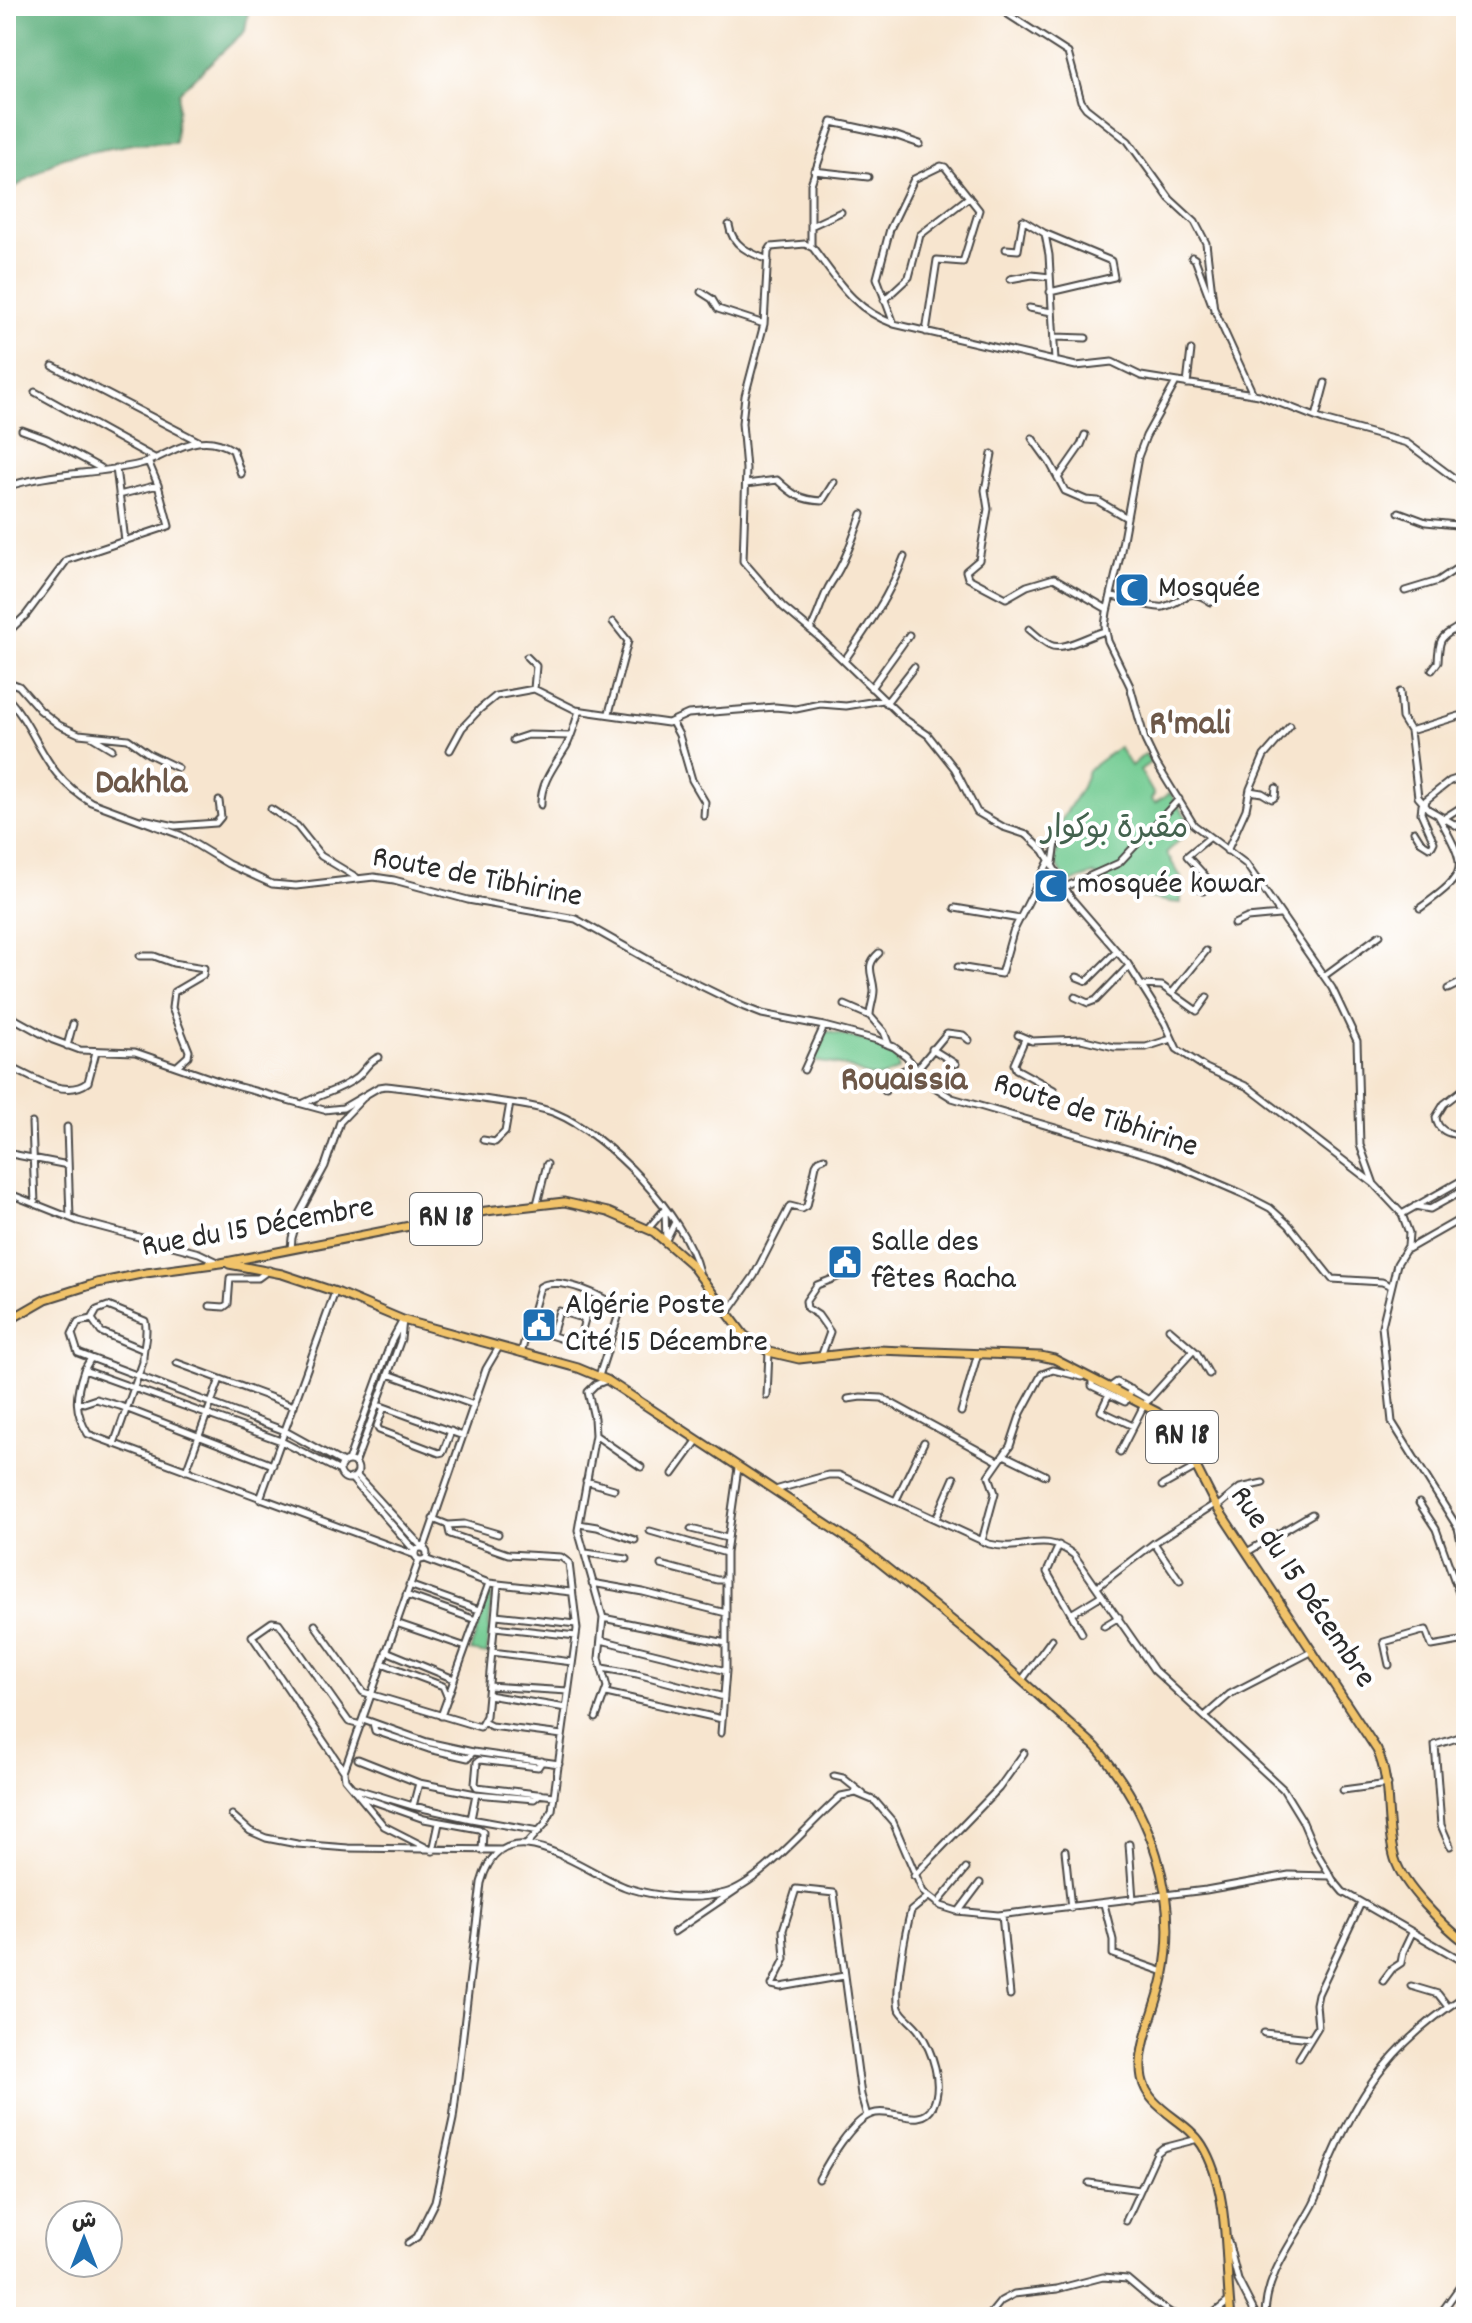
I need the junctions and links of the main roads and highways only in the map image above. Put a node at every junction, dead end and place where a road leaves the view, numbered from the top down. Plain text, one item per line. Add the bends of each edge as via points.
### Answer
1 (221, 1263) junction
2 (6, 1322) edge
3 (1466, 1943) edge
4 (1231, 2317) edge

1 - 2 main road, Rue du 15 Décembre / RN 18 via 97,1283 46,1299
1 - 3 main road, Rue du 15 Décembre / RN 18 via 486,1211 564,1202 587,1206 666,1241 700,1275 744,1335 769,1352 799,1359 878,1350 1040,1356 1109,1391 1129,1392 1176,1427 1246,1553 1370,1736 1388,1784 1395,1862 1443,1923
1 - 4 main road via 269,1270 403,1320 603,1378 862,1548 1085,1737 1112,1767 1145,1826 1167,1895 1164,1972 1141,2076 1150,2097 1198,2139 1208,2157 1225,2232

